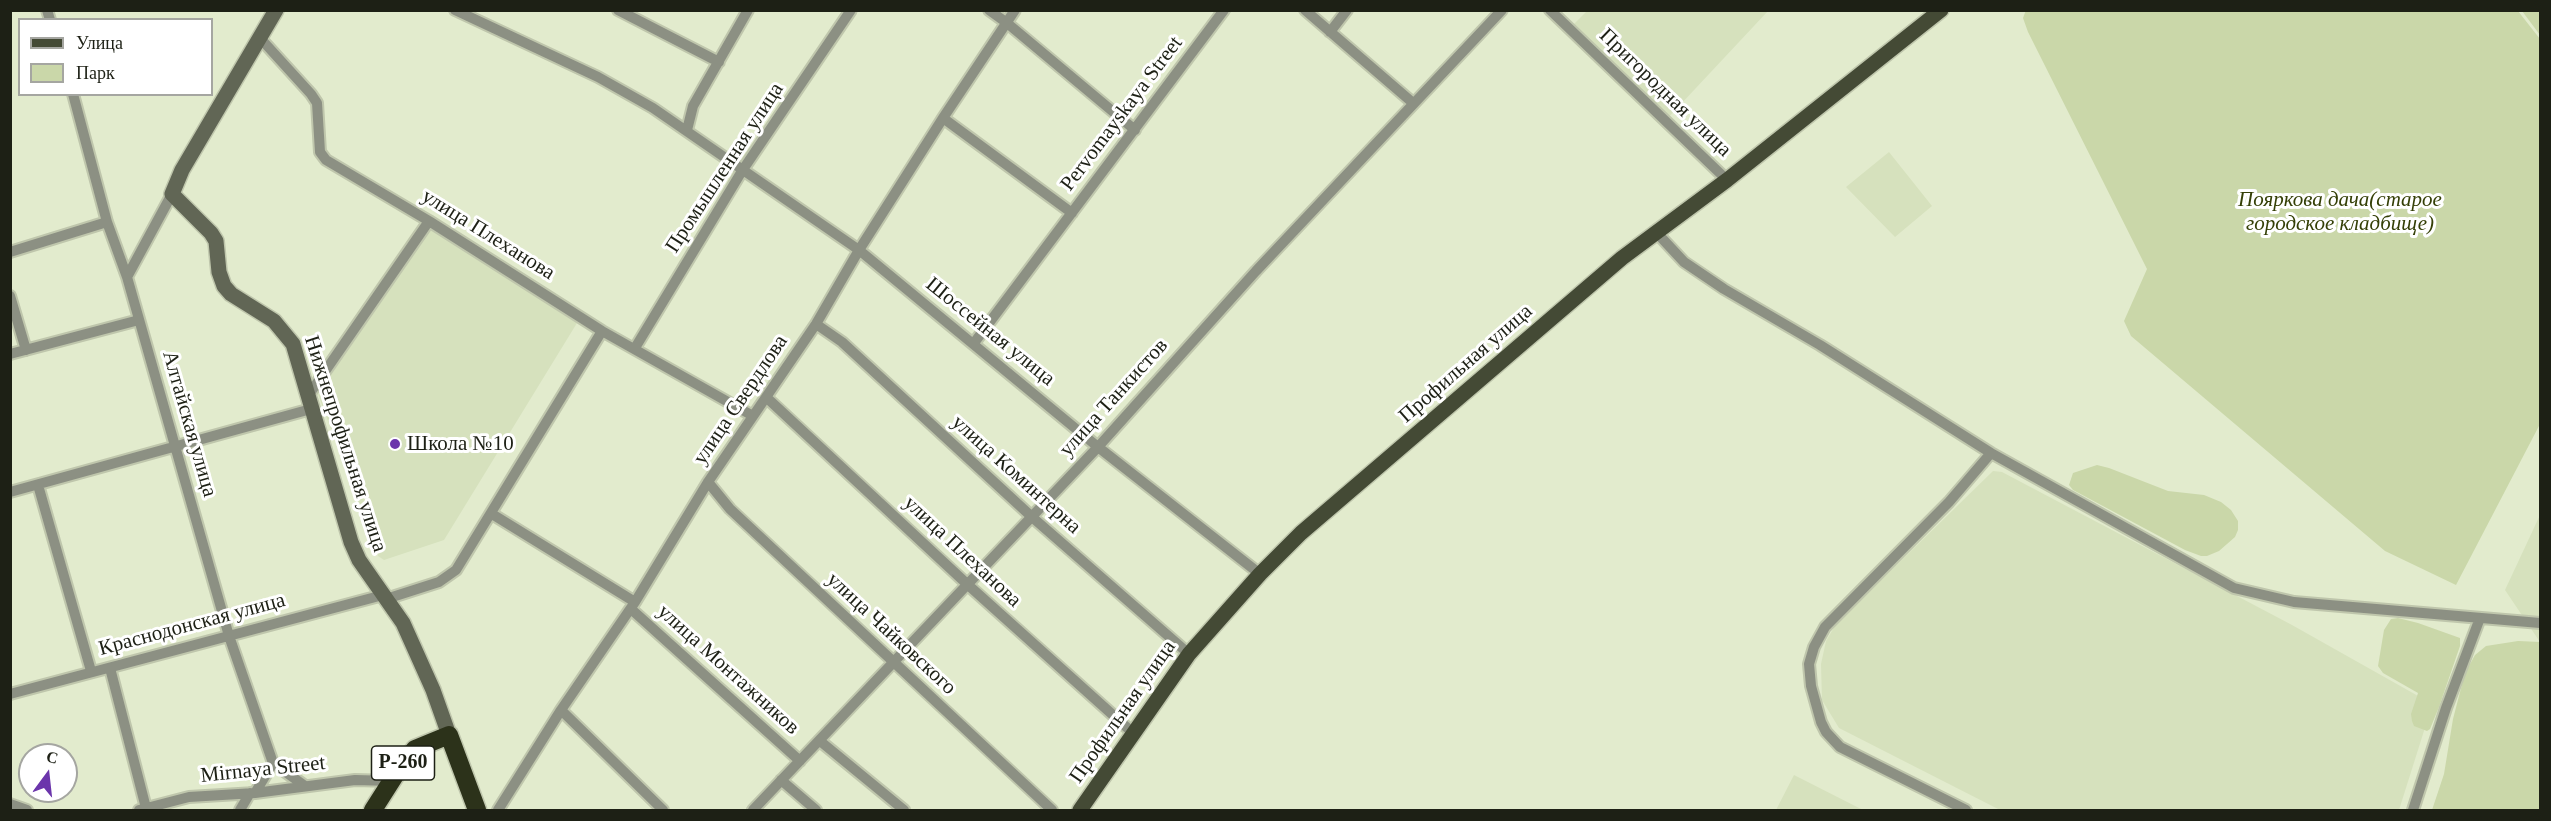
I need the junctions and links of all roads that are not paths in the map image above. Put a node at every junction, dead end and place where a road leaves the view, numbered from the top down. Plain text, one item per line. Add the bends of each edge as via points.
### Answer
1 (276, 10) edge
2 (455, 10) edge
3 (618, 10) edge
4 (748, 10) edge
5 (851, 10) edge
6 (989, 10) edge
7 (1015, 10) edge
8 (1224, 10) edge
9 (1305, 10) edge
10 (1347, 10) edge
11 (1502, 10) edge
12 (1550, 10) edge
13 (1941, 10) edge
14 (1007, 23) junction
15 (1330, 32) junction
16 (261, 39) junction
17 (719, 62) junction
18 (74, 96) edge
19 (1413, 103) junction
20 (943, 118) junction
21 (687, 130) junction
22 (1134, 130) junction
23 (742, 171) junction
24 (1727, 180) junction
25 (172, 194) junction
26 (1072, 213) junction
27 (429, 220) junction
28 (107, 222) junction
29 (1657, 233) junction
30 (859, 250) junction
31 (10, 252) edge
32 (127, 277) junction
33 (10, 296) edge
34 (139, 320) junction
35 (816, 324) junction
36 (602, 331) junction
37 (974, 343) junction
38 (635, 348) junction
39 (26, 350) junction
40 (10, 354) edge
41 (766, 397) junction
42 (310, 403) junction
43 (753, 416) junction
44 (1098, 447) junction
45 (175, 448) junction
46 (1991, 453) junction
47 (708, 482) junction
48 (38, 484) junction
49 (10, 492) edge
50 (492, 514) junction
51 (1032, 517) junction
52 (1260, 574) junction
53 (967, 584) junction
54 (385, 597) junction
55 (633, 606) junction
56 (2480, 618) junction
57 (2541, 623) edge
58 (229, 636) junction
59 (1189, 654) junction
60 (893, 663) junction
61 (110, 668) junction
62 (92, 671) junction
63 (10, 694) edge
64 (561, 710) junction
65 (1133, 733) junction
66 (450, 735) junction
67 (820, 741) junction
68 (800, 761) junction
69 (273, 763) junction
70 (782, 780) junction
71 (392, 781) junction
72 (305, 786) junction
73 (253, 793) junction
74 (10, 804) edge
75 (27, 810) edge
76 (143, 810) edge
77 (240, 810) edge
78 (373, 810) edge
79 (477, 810) edge
80 (498, 810) edge
81 (663, 810) edge
82 (753, 810) edge
83 (816, 810) edge
84 (904, 810) edge
85 (1052, 810) edge
86 (1080, 810) edge
87 (1966, 810) edge
88 (2413, 810) edge

1 - 16 street
2 - 21 street, Шоссейная улица via 614,86
3 - 17 street
4 - 17 street
5 - 23 street, Промышленная улица
6 - 14 street
7 - 14 street, улица Свердлова
8 - 22 street, Pervomayskaya Street
9 - 15 street
10 - 15 street
11 - 19 street, улица Танкистов
12 - 24 street, Пригородная улица
13 - 24 main road, Профильная улица
14 - 20 street, улица Свердлова
14 - 22 street
15 - 19 street
16 - 25 street via 182,170
16 - 27 street, улица Плеханова via 317,103 320,152 326,160
17 - 21 street via 693,106
18 - 28 street, Алтайская улица
19 - 44 street, улица Танкистов
20 - 26 street, Pervomayskaya Street
20 - 30 street, улица Свердлова
21 - 23 street, Шоссейная улица
22 - 26 street, Pervomayskaya Street
23 - 30 street, Шоссейная улица
23 - 38 street, Промышленная улица
24 - 29 main road, Профильная улица
25 - 32 street
25 - 42 street, Нижнепрофильная улица via 216,241 224,286 284,330 298,358
26 - 37 street, Pervomayskaya Street
27 - 36 street, улица Плеханова
27 - 42 street
28 - 31 street
28 - 32 street, Алтайская улица
29 - 46 street via 1684,262 1724,289
29 - 52 main road, Профильная улица via 1622,258 1301,533
30 - 35 street, улица Свердлова
30 - 37 street, Шоссейная улица
32 - 34 street, Алтайская улица
33 - 39 street
34 - 39 street
34 - 45 street, Алтайская улица
35 - 41 street, улица Свердлова
35 - 51 street, улица Коминтерна via 842,342
36 - 38 street, улица Плеханова
36 - 50 street
37 - 44 street, Шоссейная улица
38 - 43 street, улица Плеханова
39 - 40 street
41 - 43 street, улица Свердлова
41 - 53 street, улица Плеханова
42 - 45 street
42 - 54 street, Нижнепрофильная улица via 351,542
43 - 47 street, улица Свердлова
44 - 51 street, улица Танкистов
44 - 52 street, Шоссейная улица
45 - 48 street
45 - 58 street, Алтайская улица
46 - 56 street via 2234,588 2294,602
46 - 87 street via 1942,510 1825,627 1809,664 1818,714 1826,732 1840,747
47 - 55 street, улица Свердлова
47 - 60 street, улица Чайковского via 730,509
48 - 49 street
48 - 62 street
50 - 54 street via 456,570 439,582
50 - 55 street, улица Монтажников
51 - 53 street, улица Танкистов
51 - 59 street, улица Коминтерна
52 - 59 main road, Профильная улица
53 - 60 street, улица Танкистов
53 - 65 street, улица Плеханова
54 - 58 street, Краснодонская улица
54 - 66 street, Нижнепрофильная улица via 413,643
55 - 64 street, улица Свердлова
55 - 68 street, улица Монтажников
56 - 57 street
56 - 88 street
58 - 61 street, Краснодонская улица
58 - 69 street, Алтайская улица
59 - 65 main road, Профильная улица
60 - 67 street, улица Танкистов
60 - 85 street, улица Чайковского
61 - 62 street, Краснодонская улица
61 - 76 street
62 - 63 street, Краснодонская улица
64 - 80 street, улица Свердлова
64 - 81 street
65 - 86 main road, Профильная улица
66 - 71 highway, Р-260 via 415,749
66 - 79 highway, Р-260
67 - 68 street, улица Танкистов
67 - 84 street, улица Монтажников
68 - 70 street, улица Танкистов
69 - 72 street
69 - 73 street
70 - 82 street, улица Танкистов
70 - 83 street
71 - 72 street, Mirnaya Street via 356,780
71 - 78 highway, Р-260
72 - 73 street, Mirnaya Street
73 - 76 street, Mirnaya Street via 189,797
73 - 77 street
74 - 75 street

